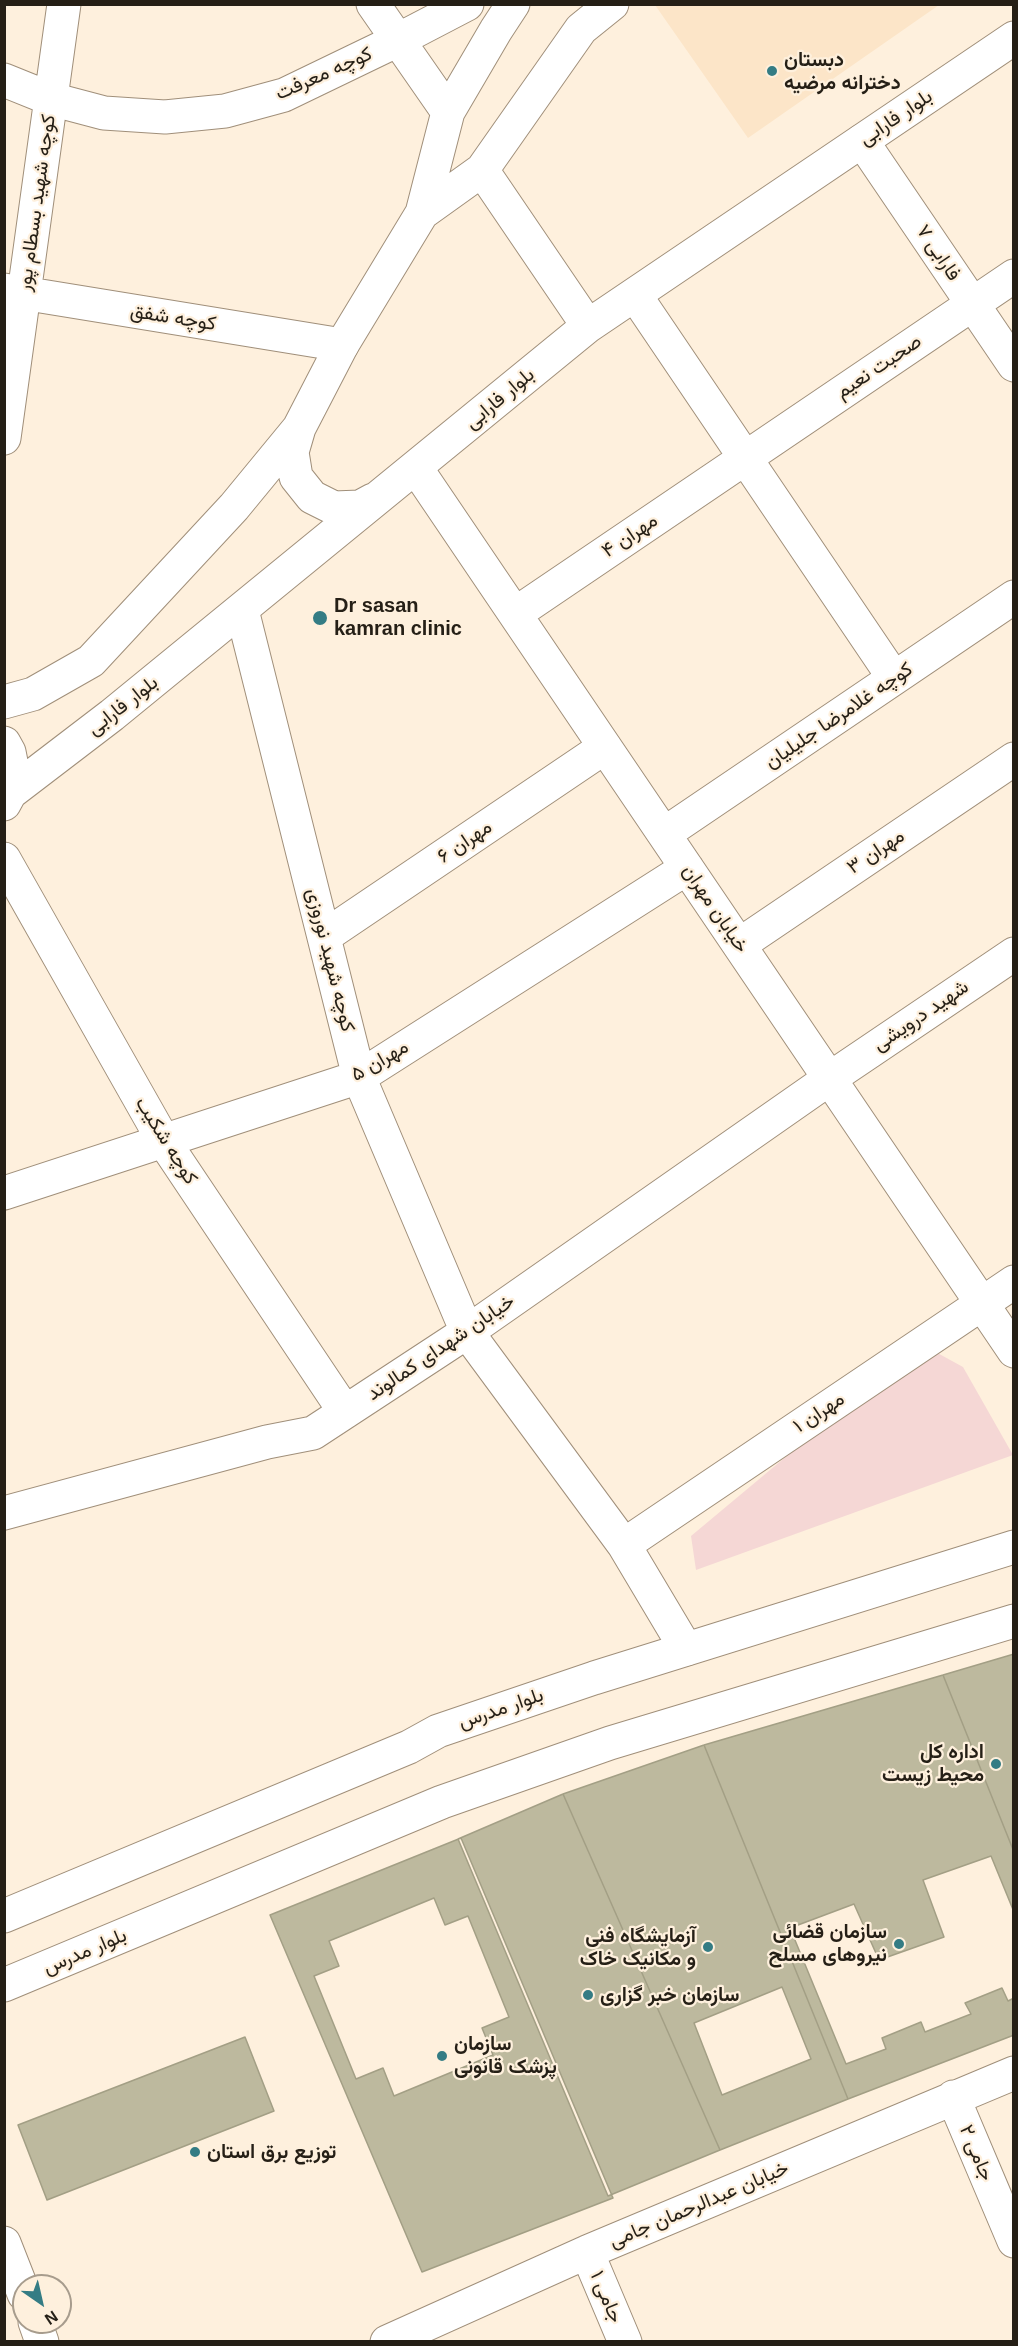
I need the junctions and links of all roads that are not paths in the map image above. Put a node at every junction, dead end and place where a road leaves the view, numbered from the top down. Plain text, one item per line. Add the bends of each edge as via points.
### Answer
1 (64, 4) edge
2 (373, 4) edge
3 (467, 4) edge
4 (513, 4) edge
5 (612, 4) edge
6 (1014, 38) edge
7 (398, 40) junction
8 (4, 80) edge
9 (51, 99) junction
10 (448, 112) junction
11 (862, 141) junction
12 (482, 170) junction
13 (422, 213) junction
14 (1014, 276) edge
15 (14, 292) edge
16 (635, 295) junction
17 (972, 304) junction
18 (588, 326) junction
19 (342, 345) junction
20 (1014, 365) edge
21 (299, 428) junction
22 (4, 438) edge
23 (745, 458) junction
24 (416, 468) junction
25 (382, 495) junction
26 (1014, 597) edge
27 (242, 610) junction
28 (515, 614) junction
29 (894, 678) junction
30 (4, 702) edge
31 (4, 743) edge
32 (605, 747) junction
33 (1014, 759) edge
34 (7, 798) edge
35 (664, 834) junction
36 (4, 859) edge
37 (687, 868) junction
38 (325, 936) junction
39 (739, 945) junction
40 (1014, 954) edge
41 (359, 1077) junction
42 (829, 1079) junction
43 (163, 1140) junction
44 (4, 1193) edge
45 (1014, 1282) edge
46 (981, 1303) junction
47 (466, 1332) junction
48 (1014, 1350) edge
49 (345, 1412) junction
50 (4, 1513) edge
51 (624, 1545) junction
52 (1014, 1547) edge
53 (1014, 1621) edge
54 (686, 1649) junction
55 (4, 1916) edge
56 (4, 1986) edge
57 (1014, 2073) edge
58 (952, 2097) junction
59 (1014, 2241) edge
60 (4, 2243) edge
61 (587, 2252) junction
62 (16, 2274) edge
63 (387, 2342) edge
64 (625, 2342) edge

1 - 9 street, کوچه شهید بسطام پور
2 - 7 street
3 - 7 street, کوچه معرفت
4 - 10 street
5 - 12 street via 581,28
6 - 11 street, بلوار فارابی
7 - 9 street, کوچه معرفت via 284,95 225,111 165,117 114,113
7 - 10 street
8 - 9 street, کوچه معرفت
9 - 15 street, کوچه شهید بسطام پور
10 - 13 street
11 - 16 street, بلوار فارابی
11 - 17 street, فارابی ۷
12 - 13 street
12 - 18 street
13 - 19 street
14 - 17 street, صحبت نعیم
15 - 19 street, کوچه شفق
15 - 22 street, کوچه شهید بسطام پور
16 - 18 street, بلوار فارابی
16 - 23 street
17 - 20 street, فارابی ۷
17 - 23 street, صحبت نعیم
18 - 24 street, بلوار فارابی
19 - 21 street
21 - 25 street via 292,452 296,477 312,497 334,508 360,507
21 - 30 street via 234,507 91,661 33,694
23 - 28 street, مهران ۴
23 - 29 street
24 - 25 street, بلوار فارابی
24 - 28 street, خیابان مهران
25 - 27 street, بلوار فارابی
26 - 29 street, کوچه غلامرضا جلیلیان
27 - 34 street, بلوار فارابی
27 - 38 street, کوچه شهید نوروزی
28 - 32 street, خیابان مهران
29 - 35 street, کوچه غلامرضا جلیلیان
31 - 34 street via 13,772
32 - 35 street, خیابان مهران
32 - 38 street, مهران ۶
33 - 39 street, مهران ۳
35 - 37 street, خیابان مهران
36 - 43 street, کوچه شکیب
37 - 39 street, خیابان مهران
37 - 41 street, مهران ۵
38 - 41 street, کوچه شهید نوروزی
39 - 42 street, خیابان مهران
40 - 42 street, شهید درویشی
41 - 43 street, مهران ۵
41 - 47 street, کوچه شهید نوروزی
42 - 46 street, خیابان مهران
42 - 47 street, خیابان شهدای کمالوند
43 - 44 street, مهران ۵
43 - 49 street, کوچه شکیب
45 - 46 street, مهران ۱
46 - 48 street, خیابان مهران
46 - 51 street, مهران ۱
47 - 49 street, خیابان شهدای کمالوند
47 - 51 street, کوچه شهید نوروزی
49 - 50 street, خیابان شهدای کمالوند via 313,1433
51 - 54 street, کوچه شهید نوروزی
52 - 54 street, بلوار مدرس
53 - 56 street, بلوار مدرس via 610,1743 442,1802
54 - 55 street, بلوار مدرس via 438,1731 409,1747
57 - 58 street, خیابان عبدالرحمان جامی
58 - 59 street, جامی ۲
58 - 61 street, خیابان عبدالرحمان جامی
60 - 62 street
61 - 63 street, خیابان عبدالرحمان جامی
61 - 64 street, جامی ۱

